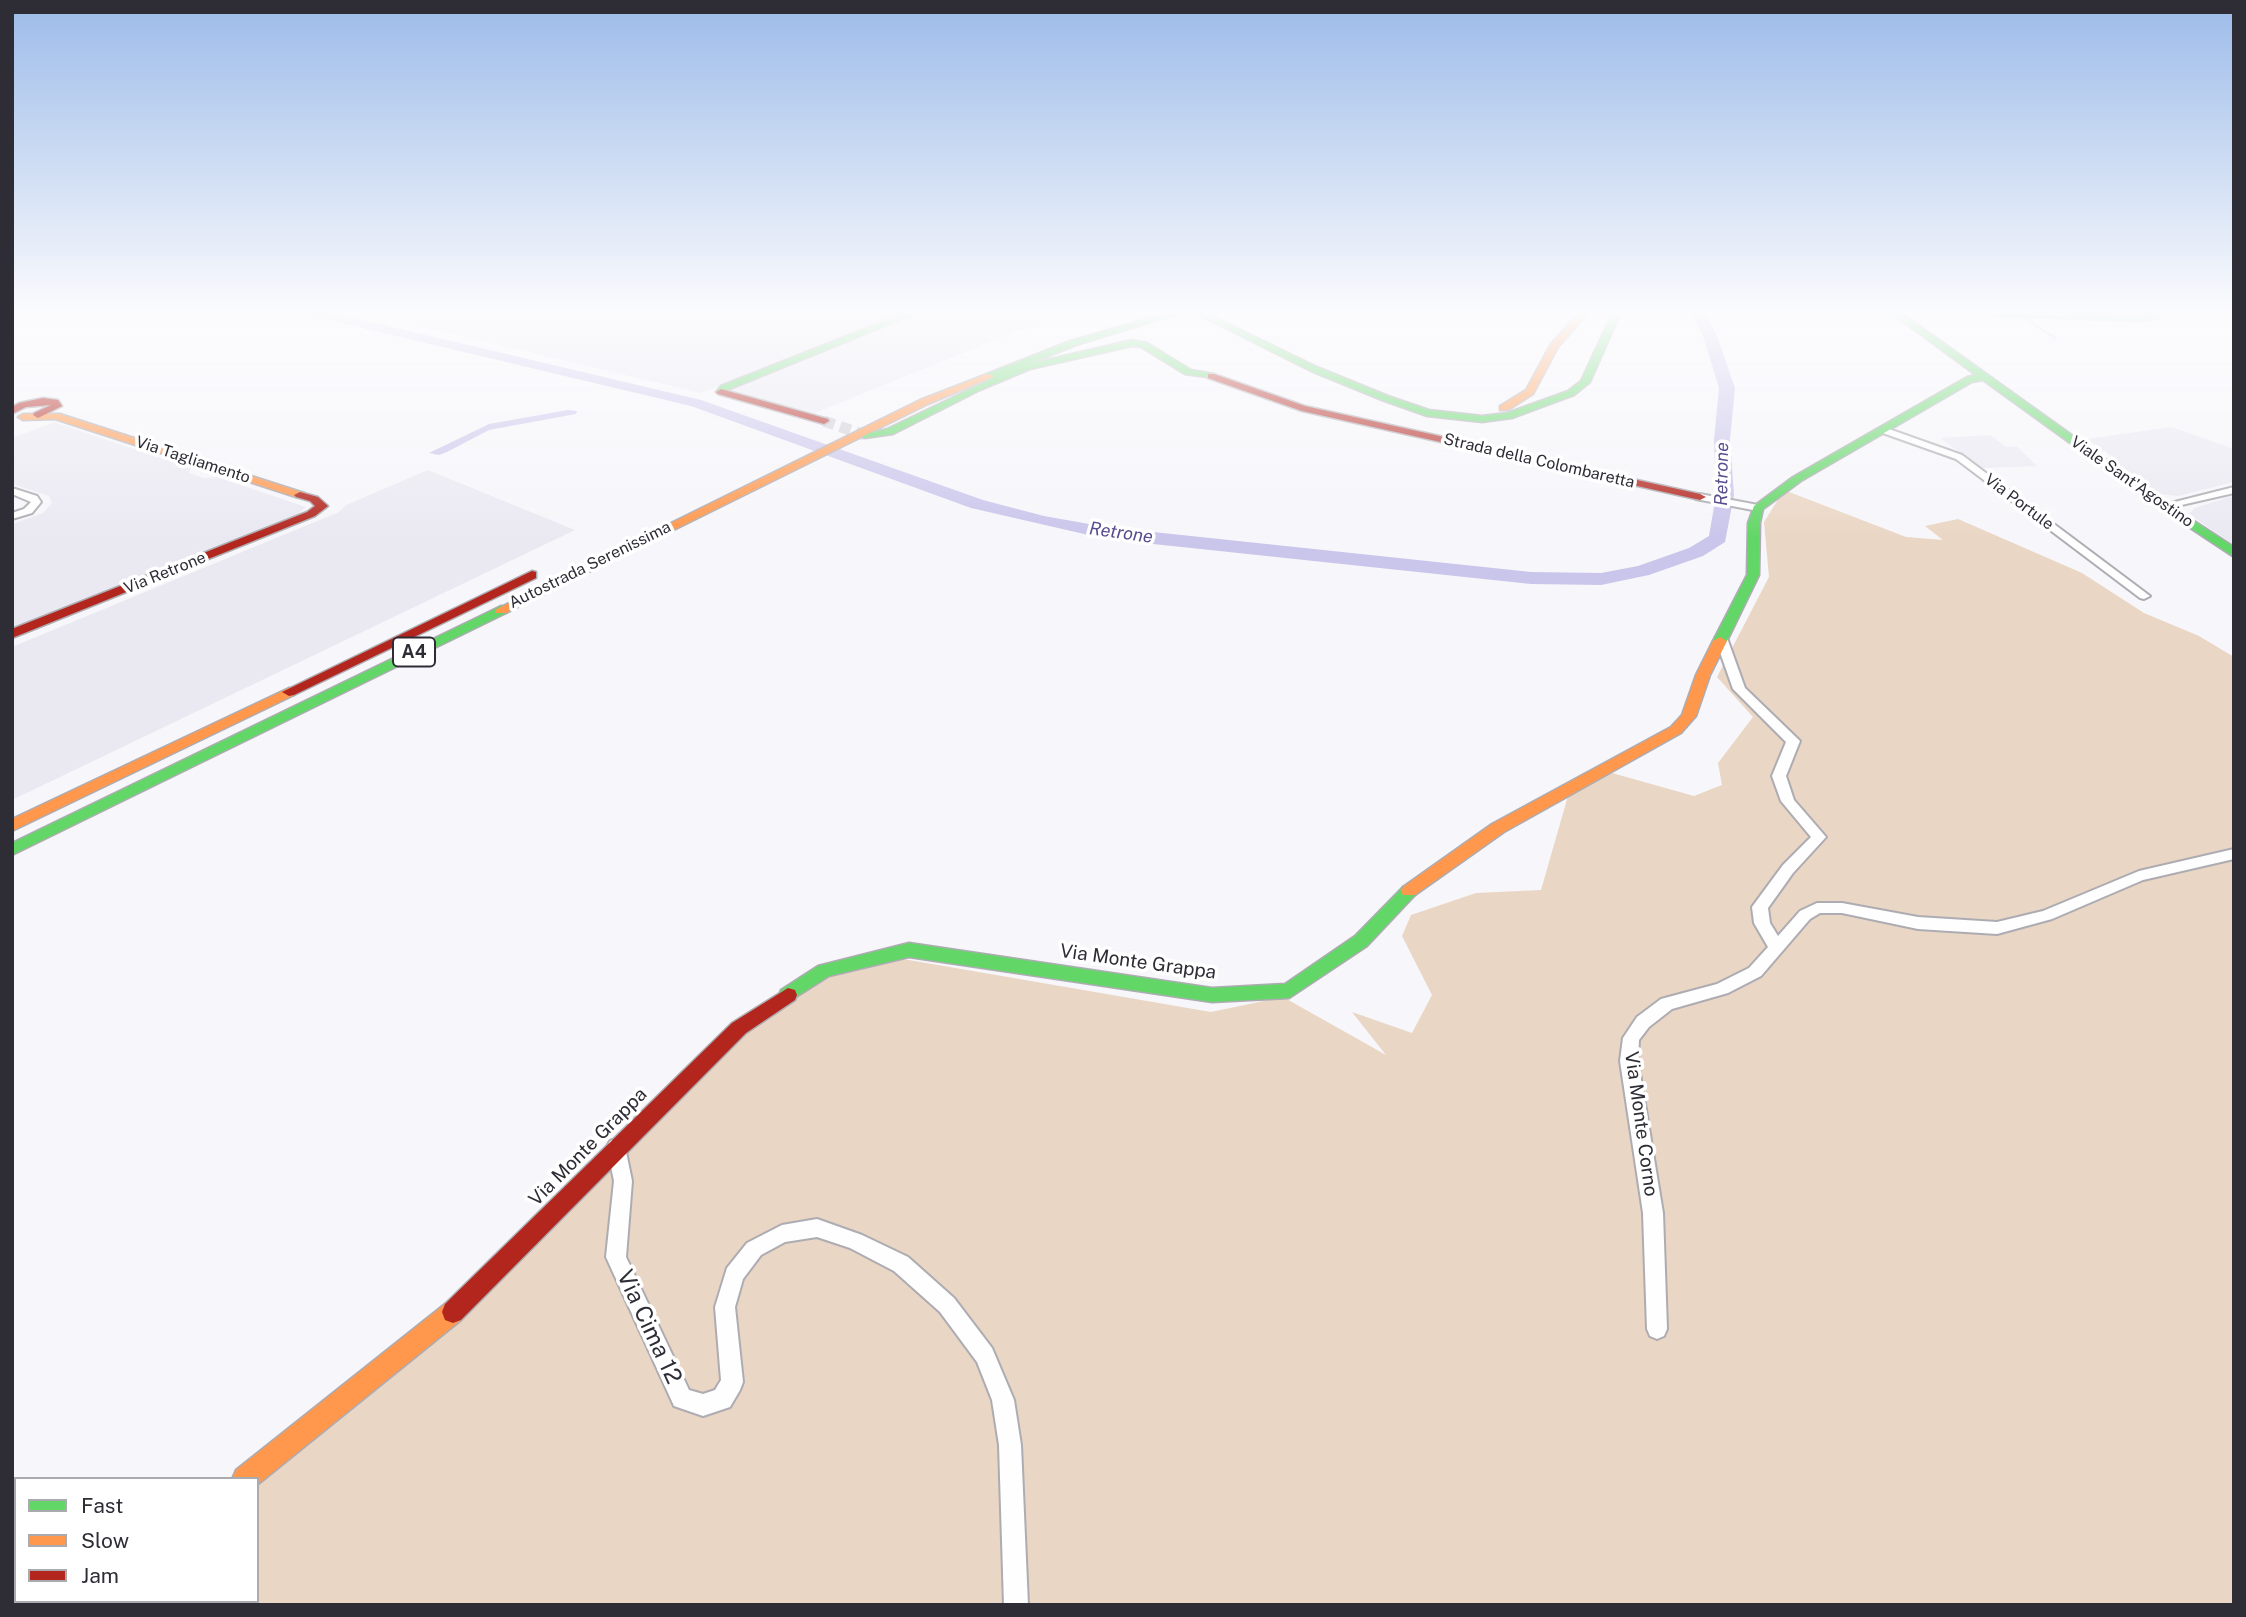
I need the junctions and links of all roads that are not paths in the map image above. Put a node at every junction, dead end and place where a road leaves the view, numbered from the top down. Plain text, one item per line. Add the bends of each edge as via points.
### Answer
1 (725, 387) edge
2 (927, 387) edge
3 (958, 387) edge
4 (978, 387) edge
5 (1247, 387) edge
6 (1360, 387) edge
7 (1372, 387) edge
8 (1532, 387) edge
9 (1578, 387) edge
10 (1956, 387) edge
11 (2000, 387) edge
12 (17, 408) edge
13 (824, 428) junction
14 (1883, 430) junction
15 (865, 435) tunnel mouth
16 (2234, 490) edge
17 (12, 491) edge
18 (1700, 497) joint
19 (2164, 506) junction
20 (1750, 507) junction
21 (317, 511) joint
22 (12, 516) edge
23 (629, 528) dead end
24 (2234, 553) edge
25 (543, 569) dead end
26 (2144, 596) dead end
27 (12, 634) edge
28 (1721, 638) junction
29 (12, 825) edge
30 (12, 850) edge
31 (2234, 854) edge
32 (1777, 948) junction
33 (616, 1147) junction
34 (1657, 1329) dead end
35 (247, 1477) edge
36 (1016, 1605) edge

1 - 13 main road via 721,392
2 - 13 main road, Autostrada Serenissima
3 - 30 main road, Autostrada Serenissima / A4
4 - 15 main road, Strada della Colombaretta via 889,432
5 - 18 main road, Strada della Colombaretta via 1302,408
6 - 9 main road via 1427,414 1482,419 1548,403
7 - 8 main road via 1440,410 1476,412 1508,407
10 - 14 main road
11 - 19 main road, Viale Sant'Agostino
12 - 21 main road, Via Tagliamento via 54,402 55,412 314,499 322,506
13 - 23 main road, Autostrada Serenissima via 799,448
14 - 20 main road
14 - 26 street, Via Portule via 1959,457
16 - 19 street
17 - 22 street via 36,502 28,511
18 - 20 street
19 - 24 main road, Viale Sant'Agostino
20 - 28 main road, Via Monte Grappa via 1753,575
21 - 27 main road, Via Retrone
25 - 29 main road, Autostrada Serenissima / A4
28 - 32 street via 1739,689 1793,741 1779,776 1787,801 1819,837 1760,907 1762,923
28 - 33 main road, Via Monte Grappa via 1689,716 1676,730 1498,828 1413,887 1361,941 1289,991 1212,995 909,950 824,971 739,1028
31 - 32 street, Via Monte Corno via 2138,876 2047,915 1997,928 1918,923 1842,908 1817,908 1805,915
32 - 34 street, Via Monte Corno via 1744,978 1667,1004 1631,1038 1629,1061 1653,1213
33 - 35 main road, Via Monte Grappa via 450,1314
33 - 36 street, Via Cima 12 via 623,1181 616,1257 682,1398 703,1405 722,1399 732,1382 725,1307 734,1275 754,1249 782,1234 817,1228 855,1241 901,1264 947,1305 985,1355 1003,1400 1010,1445

